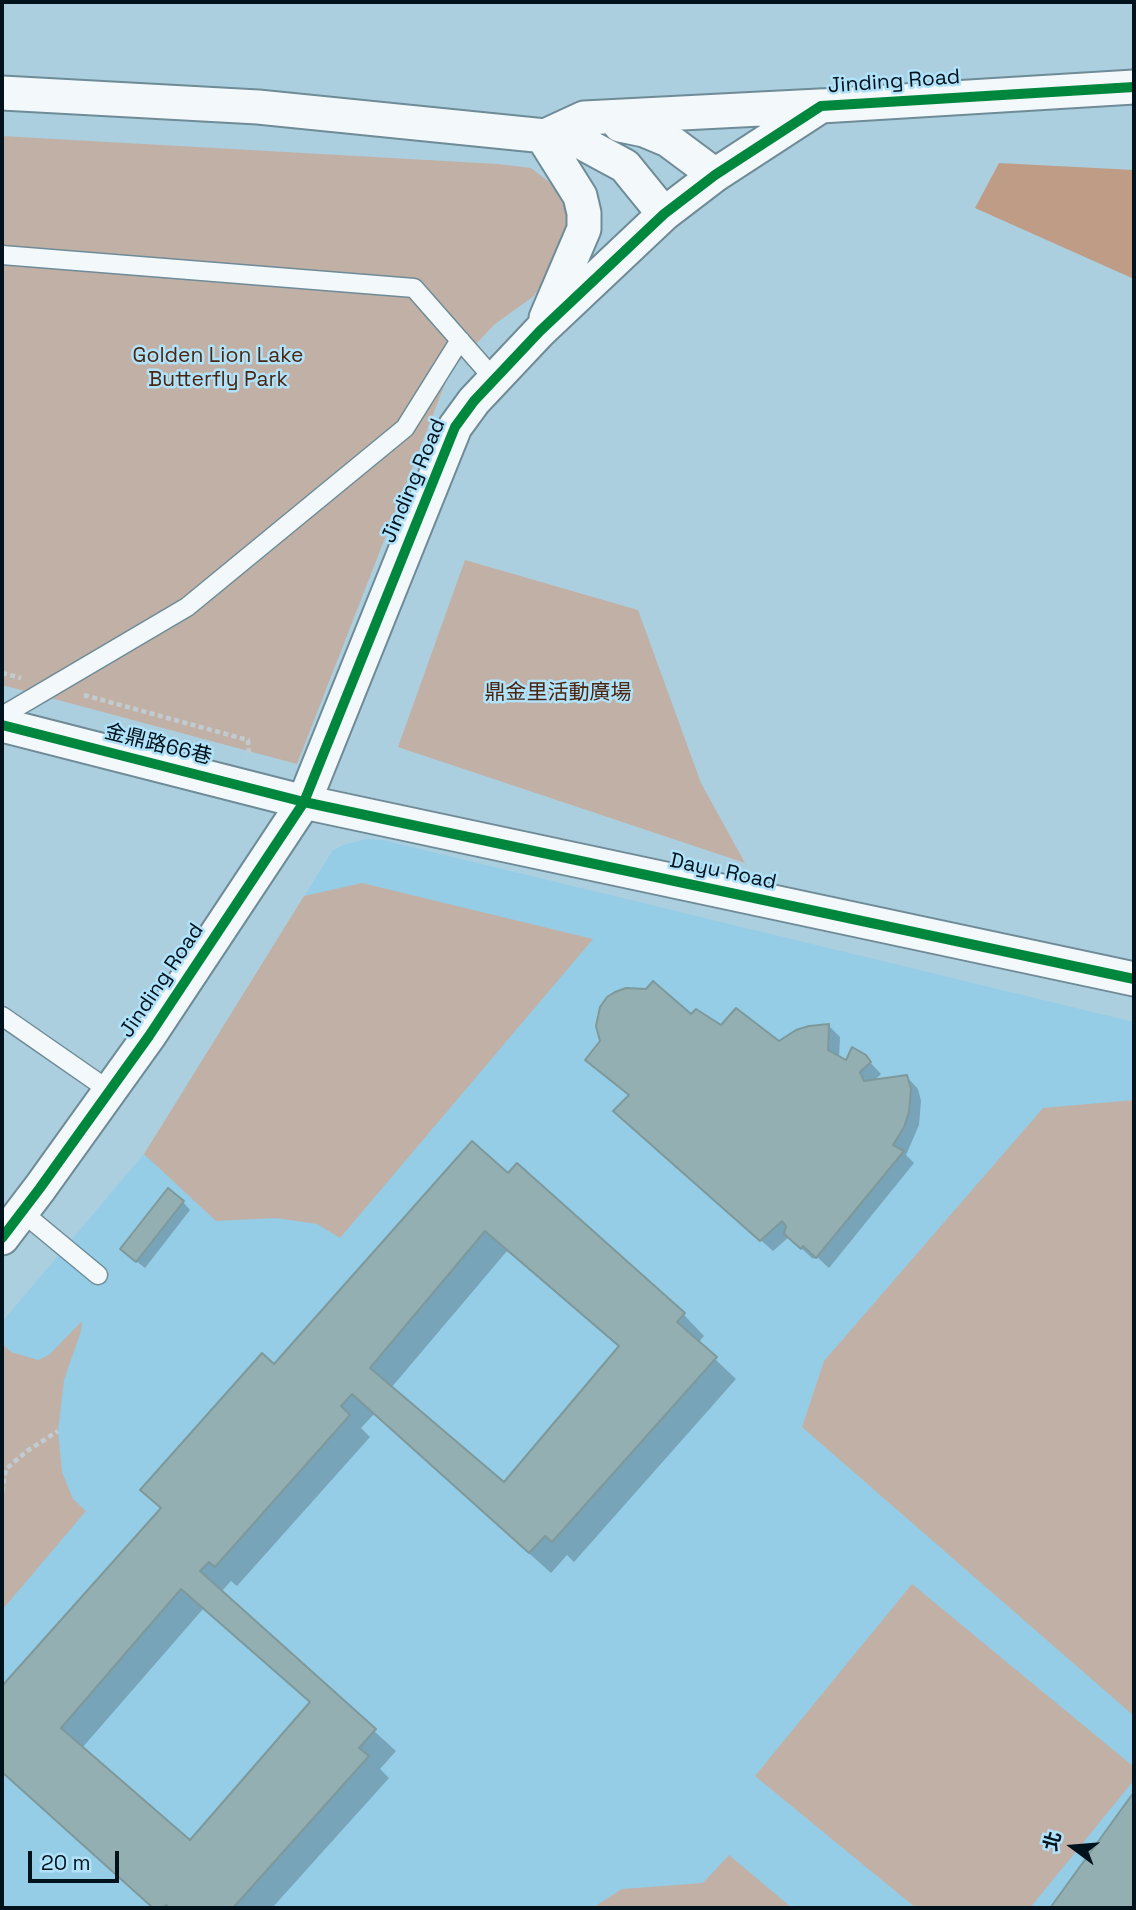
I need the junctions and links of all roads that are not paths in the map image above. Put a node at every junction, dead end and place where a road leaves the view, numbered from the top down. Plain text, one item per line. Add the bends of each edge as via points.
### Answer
1 (1134, 87) edge
2 (2, 93) edge
3 (821, 106) junction
4 (584, 118) junction
5 (542, 136) junction
6 (715, 175) junction
7 (664, 214) junction
8 (2, 255) edge
9 (540, 331) junction
10 (460, 340) junction
11 (494, 379) junction
12 (2, 716) edge
13 (2, 724) edge
14 (304, 802) junction
15 (1134, 979) edge
16 (2, 1016) edge
17 (110, 1091) junction
18 (22, 1212) junction
19 (2, 1238) edge
20 (99, 1275) dead end

1 - 3 street, Jinding Road
2 - 5 street via 258,107
3 - 4 street
3 - 6 street, Jinding Road
4 - 5 street
4 - 6 street via 644,130 668,140
5 - 7 street via 575,139 625,166
5 - 9 street via 580,196 584,229
6 - 7 street, Jinding Road
7 - 9 street, Jinding Road
8 - 10 lane via 414,288
9 - 11 street, Jinding Road
10 - 11 lane
10 - 12 lane via 405,428 187,607
11 - 14 street, Jinding Road via 455,426
13 - 14 street, 金鼎路66巷
14 - 15 street, Dayu Road
14 - 17 street, Jinding Road
16 - 17 lane
17 - 18 street, Jinding Road
18 - 19 street, Jinding Road
18 - 20 lane

